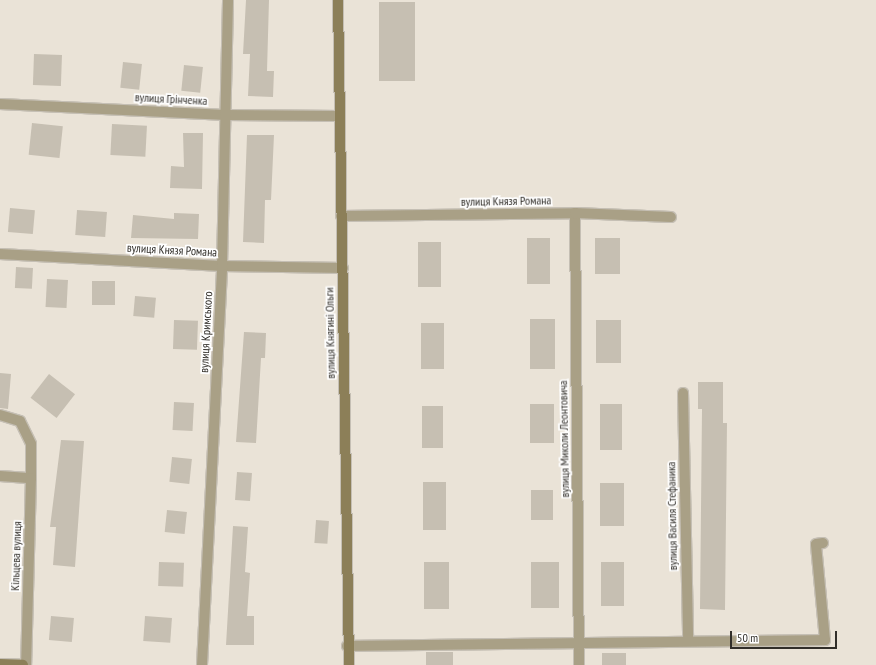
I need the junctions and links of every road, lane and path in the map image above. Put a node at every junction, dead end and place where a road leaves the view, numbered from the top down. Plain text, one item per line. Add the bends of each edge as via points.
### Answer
1 (228, 0) edge
2 (338, 0) edge
3 (0, 104) edge
4 (226, 115) junction
5 (340, 116) junction
6 (574, 213) junction
7 (341, 216) junction
8 (671, 217) dead end
9 (0, 254) edge
10 (222, 266) junction
11 (343, 268) junction
12 (683, 393) dead end
13 (0, 415) edge
14 (0, 476) edge
15 (31, 478) junction
16 (823, 543) dead end
17 (688, 639) junction
18 (578, 642) junction
19 (347, 646) junction
20 (0, 664) edge
21 (23, 665) edge
22 (26, 665) edge
23 (202, 665) edge
24 (349, 665) edge
25 (578, 665) edge

1 - 4 street, вулиця Кримського
2 - 5 street, вулиця Княгині Ольги
3 - 4 street, вулиця Грінченка
4 - 5 street, вулиця Грінченка
4 - 10 street, вулиця Кримського
5 - 7 street, вулиця Княгині Ольги
6 - 7 street, вулиця Князя Романа
6 - 8 street, вулиця Князя Романа
6 - 18 street, вулиця Миколи Леонтовича
7 - 11 street, вулиця Княгині Ольги
9 - 10 street, вулиця Князя Романа
10 - 11 street, вулиця Князя Романа
10 - 23 street, вулиця Кримського
11 - 19 street, вулиця Княгині Ольги
12 - 17 street, вулиця Василя Стефаника
13 - 15 street, Кільцева вулиця via 20,421 31,444
14 - 15 street
15 - 22 street, Кільцева вулиця
16 - 17 street via 816,544 825,640
17 - 18 street
18 - 19 street
18 - 25 street, вулиця Миколи Леонтовича
19 - 24 street, вулиця Княгині Ольги
20 - 21 street

